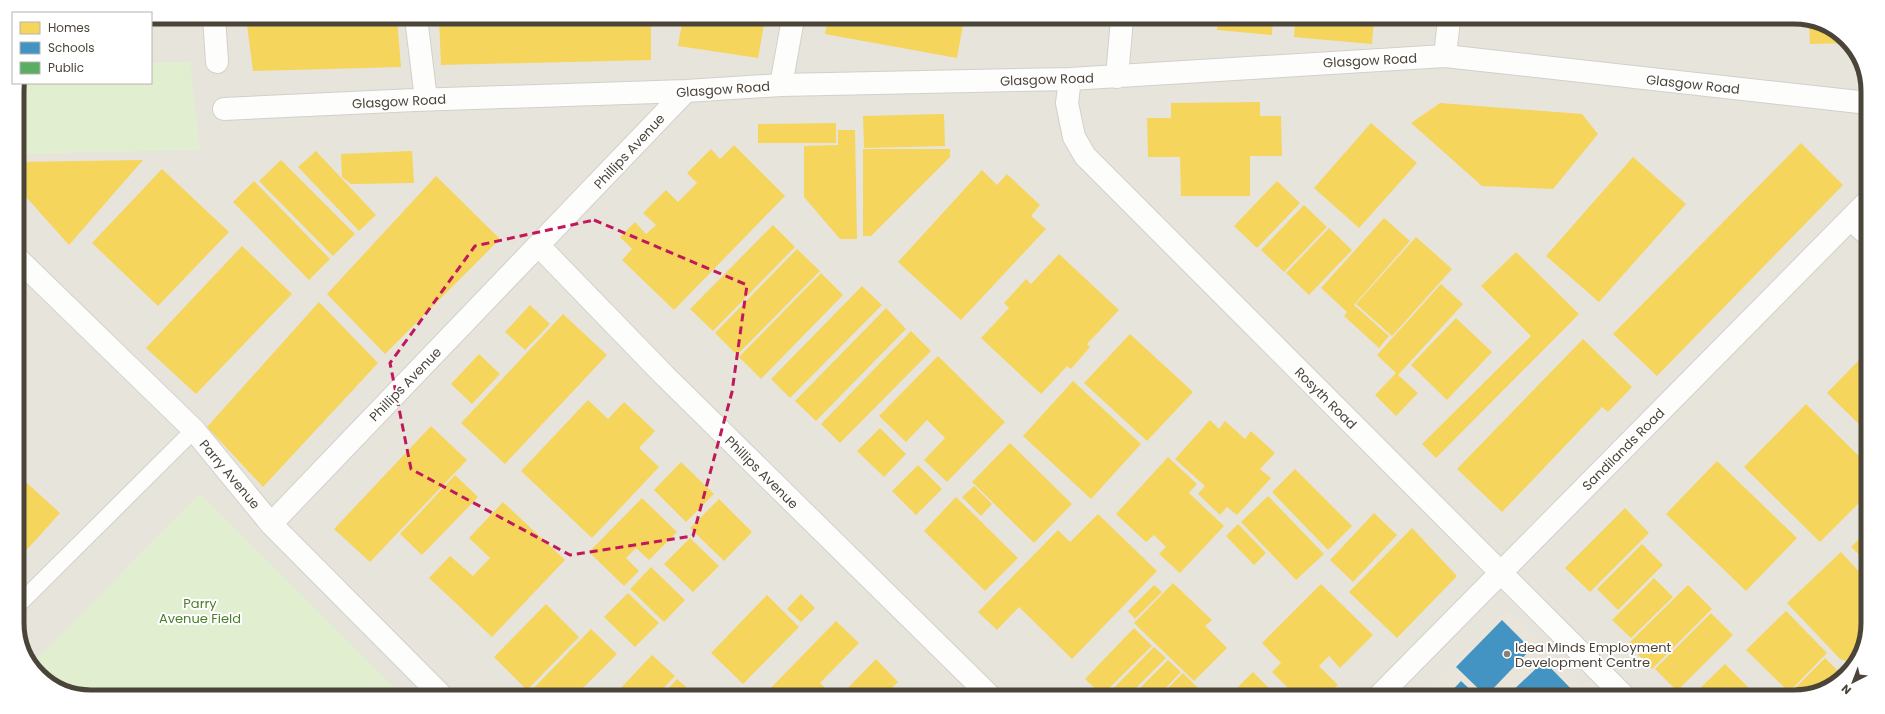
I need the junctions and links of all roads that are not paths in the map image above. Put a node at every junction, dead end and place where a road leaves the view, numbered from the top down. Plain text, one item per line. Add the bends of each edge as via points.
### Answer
1 (214, 24) edge
2 (417, 24) edge
3 (791, 24) edge
4 (1122, 24) edge
5 (1449, 24) edge
6 (1445, 56) junction
7 (217, 62) dead end
8 (1117, 77) junction
9 (1070, 79) junction
10 (781, 85) junction
11 (686, 92) junction
12 (426, 99) junction
13 (1861, 102) edge
14 (224, 109) dead end
15 (1861, 208) edge
16 (1848, 221) junction
17 (1861, 233) edge
18 (539, 246) junction
19 (24, 265) edge
20 (194, 430) junction
21 (271, 524) junction
22 (1500, 573) junction
23 (24, 599) edge
24 (436, 690) edge
25 (984, 690) edge
26 (1385, 690) edge
27 (1618, 690) edge

1 - 7 street
2 - 12 street
3 - 10 street
4 - 8 street
5 - 6 street
6 - 8 street, Glasgow Road
6 - 13 street, Glasgow Road
8 - 9 street, Glasgow Road
9 - 10 street, Glasgow Road
9 - 22 street, Rosyth Road via 1067,103 1074,137 1085,156
10 - 11 street, Glasgow Road
11 - 12 street, Glasgow Road
11 - 18 street, Phillips Avenue
12 - 14 street, Glasgow Road
15 - 16 street, Sandilands Road
16 - 17 lane
16 - 22 street, Sandilands Road
18 - 21 street, Phillips Avenue
18 - 25 street, Phillips Avenue via 664,375
19 - 20 street, Parry Avenue
20 - 21 street, Parry Avenue
20 - 23 lane
21 - 24 street, Parry Avenue
22 - 26 street, Sandilands Road
22 - 27 street, Rosyth Road

